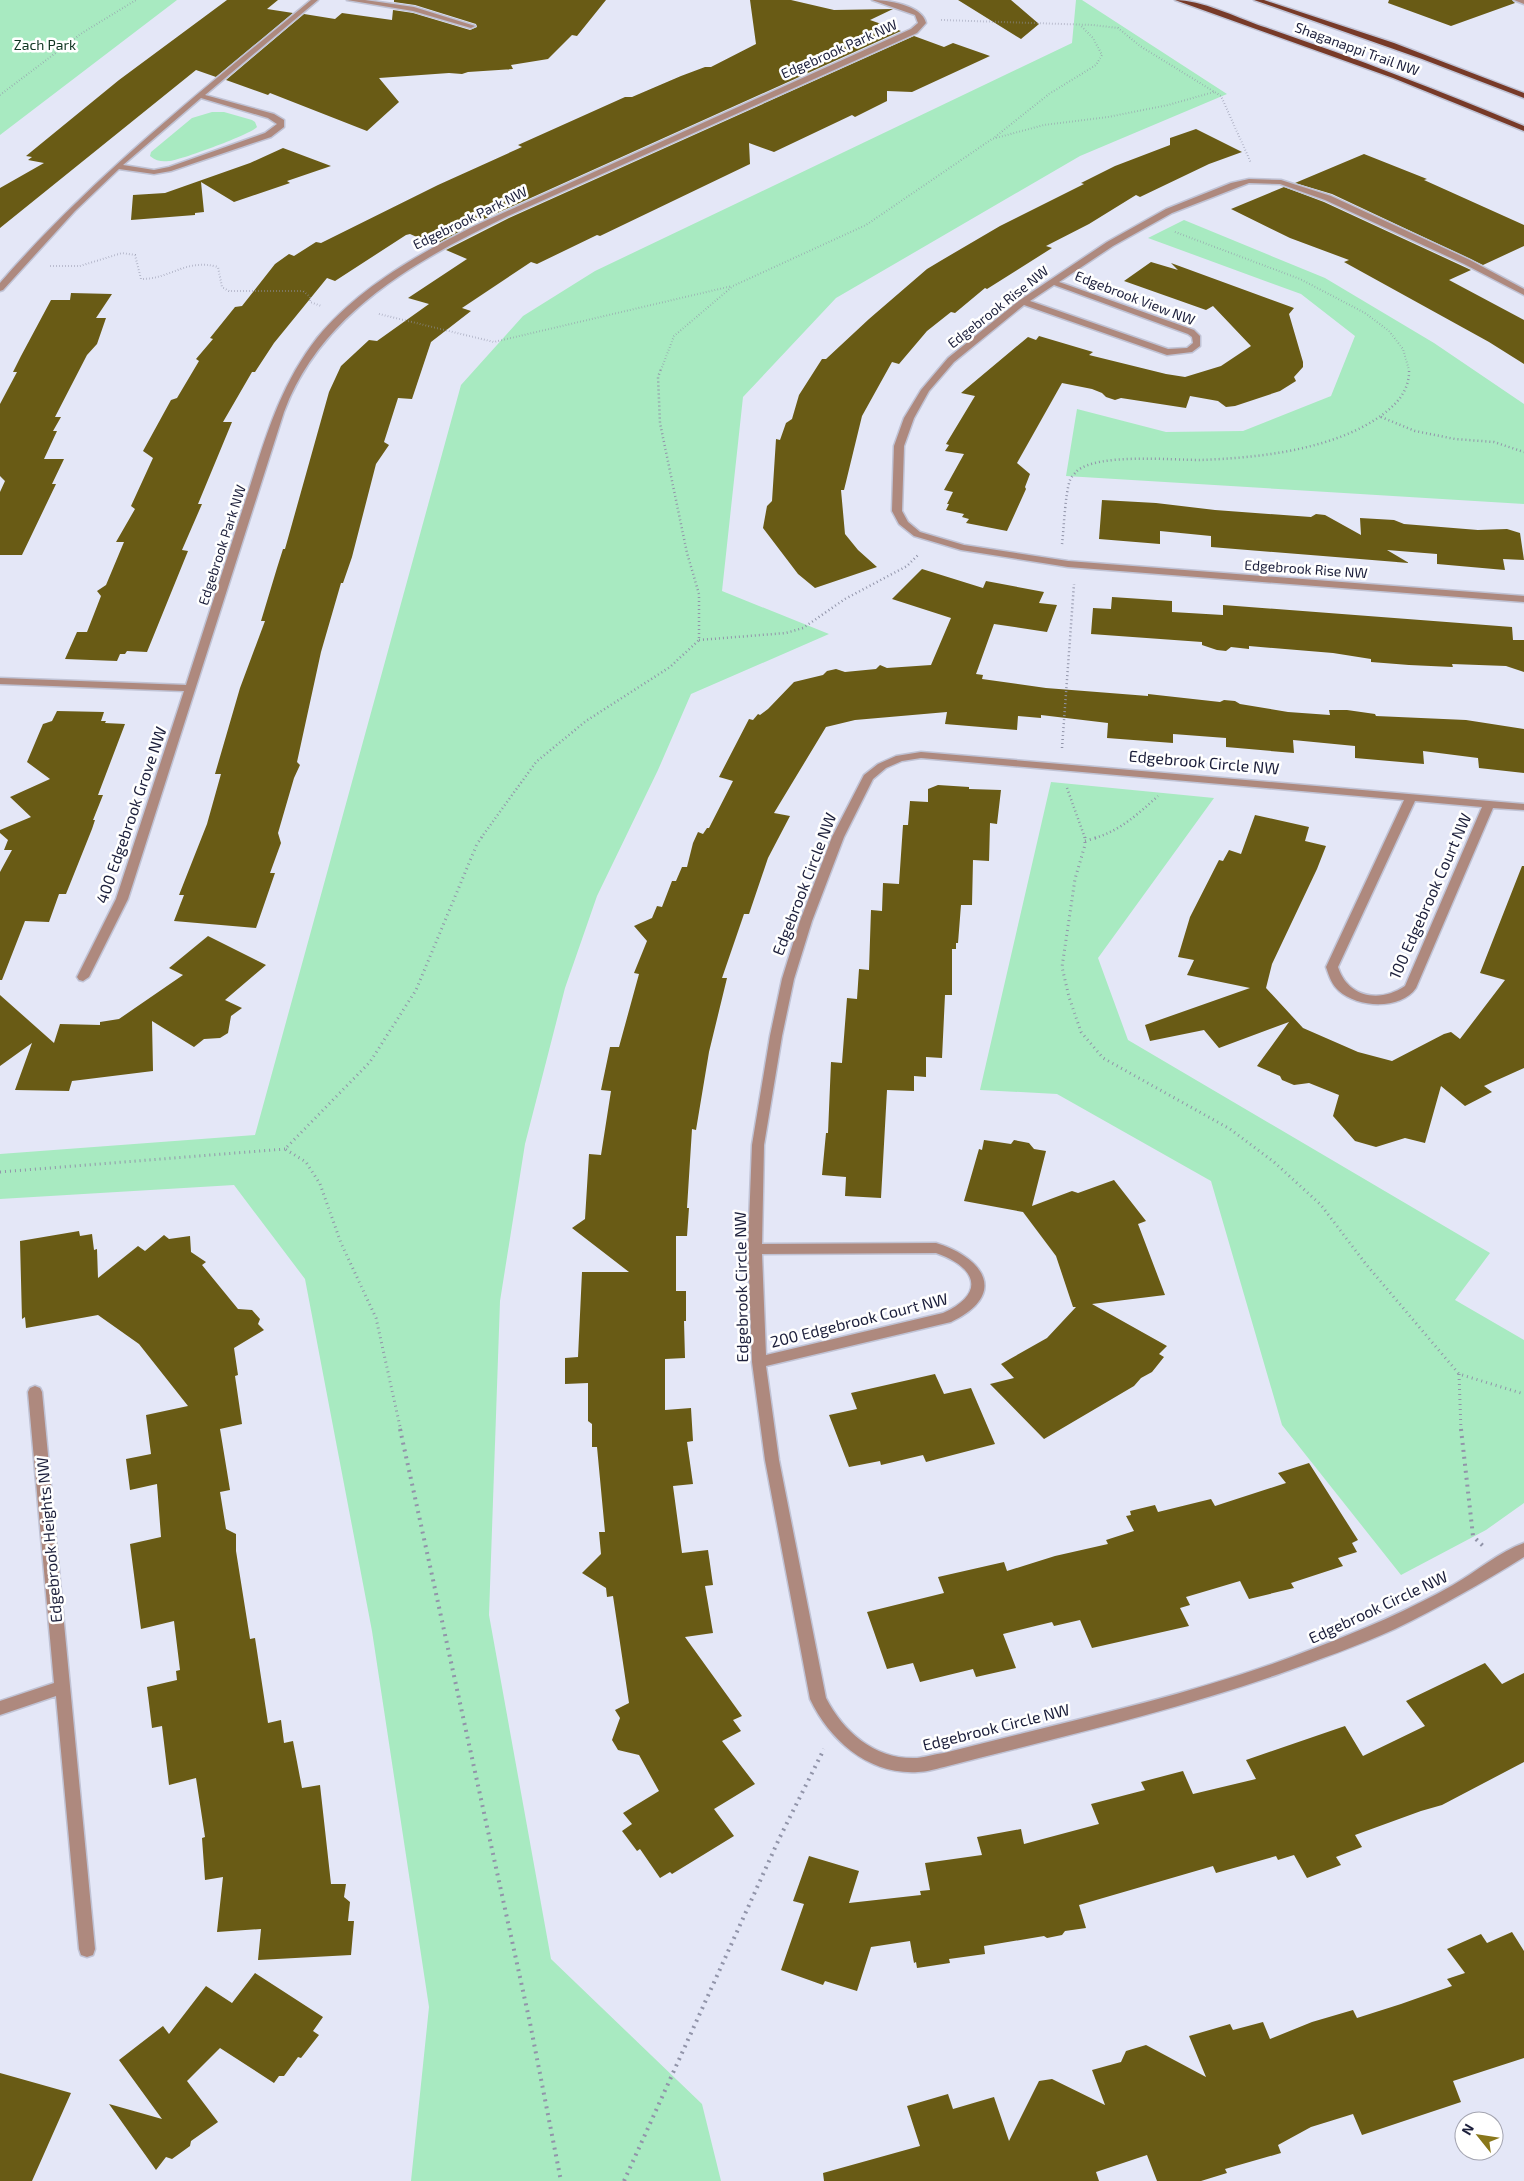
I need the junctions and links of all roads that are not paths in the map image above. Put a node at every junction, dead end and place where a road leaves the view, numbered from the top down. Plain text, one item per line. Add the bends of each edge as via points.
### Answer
1 (315, 0) edge
2 (350, 0) edge
3 (875, 0) edge
4 (1178, 0) edge
5 (1257, 0) edge
6 (1517, 0) edge
7 (1524, 2) edge
8 (471, 26) dead end
9 (201, 96) junction
10 (1524, 96) edge
11 (1524, 129) edge
12 (118, 167) junction
13 (1052, 282) junction
14 (0, 288) edge
15 (1524, 292) edge
16 (1024, 302) junction
17 (1524, 600) edge
18 (0, 681) edge
19 (191, 688) junction
20 (1411, 796) junction
21 (1489, 804) junction
22 (1524, 807) edge
23 (83, 977) dead end
24 (755, 1249) junction
25 (759, 1362) junction
26 (35, 1392) dead end
27 (1524, 1549) edge
28 (62, 1687) junction
29 (0, 1708) edge
30 (88, 1949) dead end

1 - 9 street
2 - 8 street via 414,9
3 - 19 street, Edgebrook Park NW via 917,14 922,23 914,31 457,236 405,266 331,328 302,365 285,397
4 - 11 main road, Shaganappi Trail NW via 1305,42
5 - 10 main road, Shaganappi Trail NW via 1340,26
6 - 7 street
9 - 12 street
9 - 12 street via 271,116 281,125 268,135 171,169 154,172
12 - 14 street via 43,238
13 - 15 street, Edgebrook Rise NW via 1169,211 1234,185 1260,181 1291,185 1328,198
13 - 16 street, Edgebrook Rise NW
13 - 16 street, Edgebrook View NW via 1191,332 1196,336 1197,344 1182,352 1160,350
16 - 17 street, Edgebrook Rise NW via 951,360 925,390 909,418 899,446 897,511 904,524 917,534 964,548 1068,564
18 - 19 street
19 - 23 street, 400 Edgebrook Grove NW via 122,899
20 - 21 street, Edgebrook Circle NW
20 - 21 street, 100 Edgebrook Court NW via 1332,967 1333,975 1342,987 1370,999 1394,998 1410,988
20 - 24 street, Edgebrook Circle NW via 922,756 900,758 882,766 868,777 838,837 788,979 758,1145
21 - 22 street, Edgebrook Circle NW
24 - 25 street, Edgebrook Circle NW
24 - 25 street, 200 Edgebrook Court NW via 936,1248 950,1251 967,1262 977,1276 978,1287 969,1306 946,1318
25 - 27 street, Edgebrook Circle NW via 772,1460 818,1699 835,1728 853,1745 873,1756 894,1762 917,1765 944,1760 1258,1676 1390,1625 1451,1594
26 - 28 street, Edgebrook Heights NW
28 - 29 street
28 - 30 street, Edgebrook Heights NW

